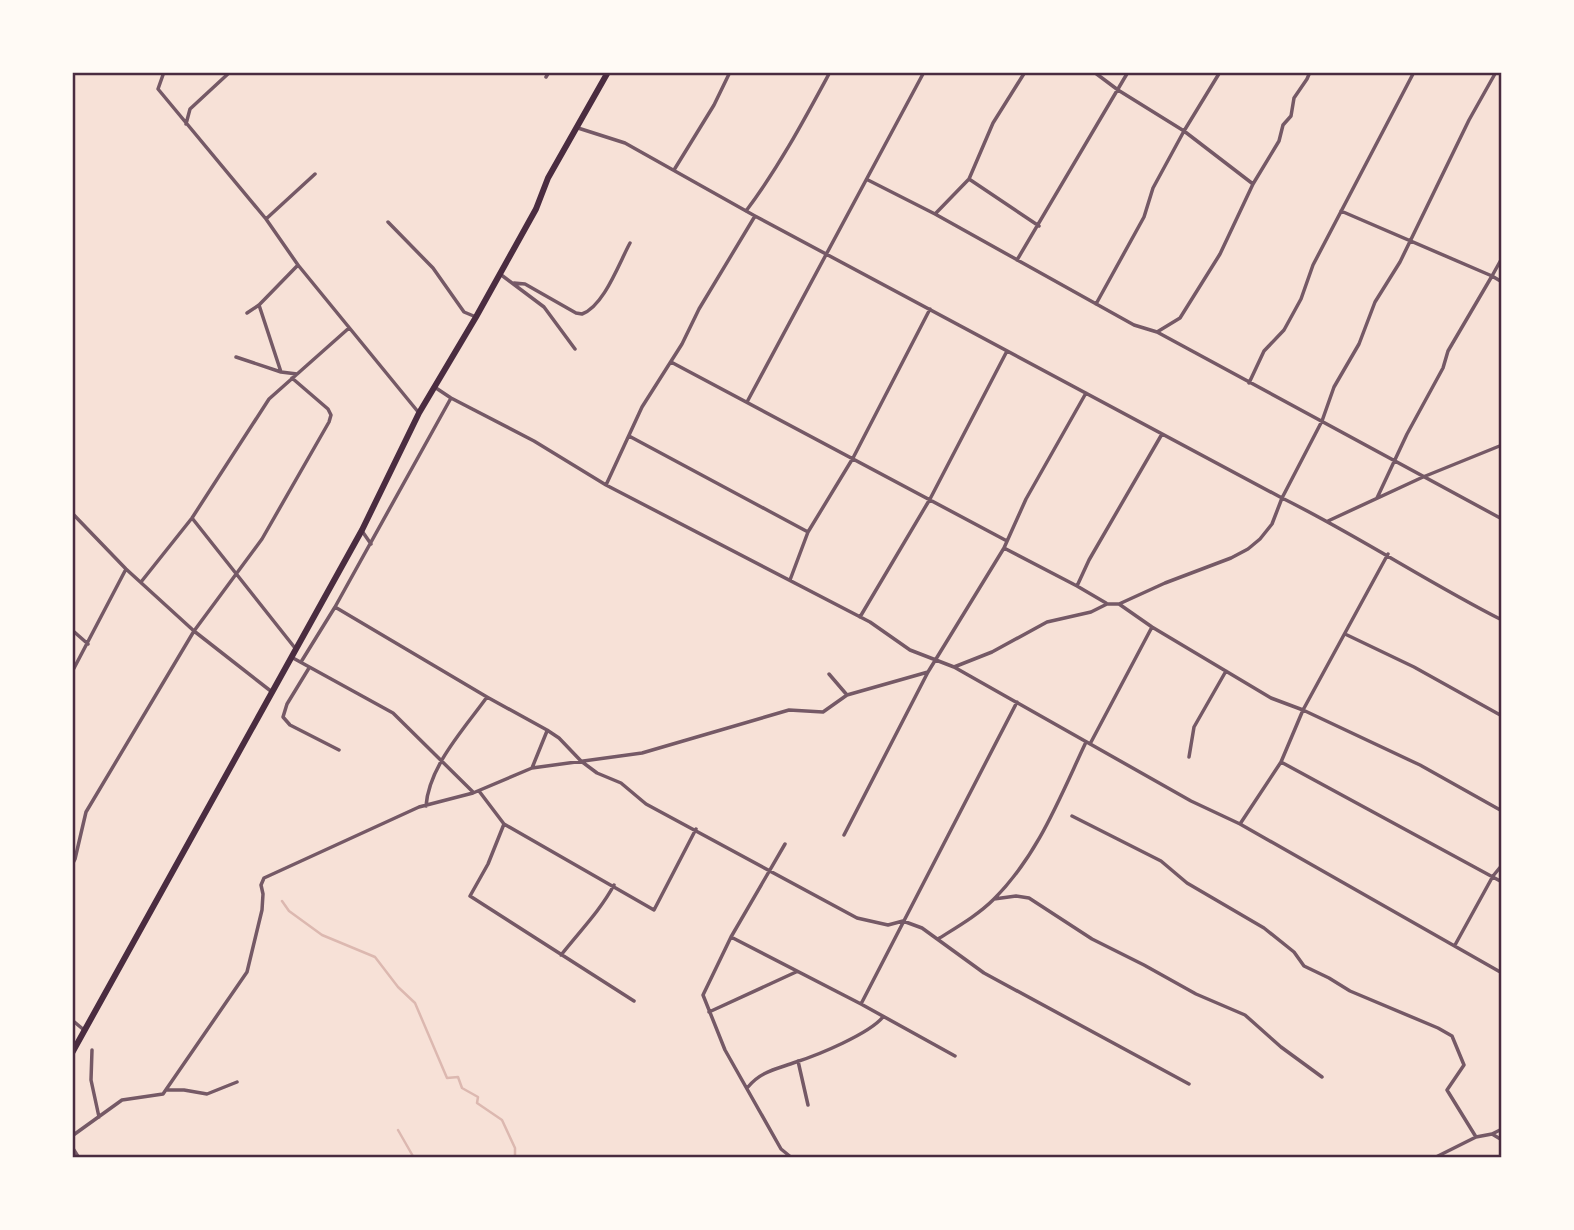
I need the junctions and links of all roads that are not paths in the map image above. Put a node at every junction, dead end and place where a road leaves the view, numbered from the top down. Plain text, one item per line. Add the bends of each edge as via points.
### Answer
1 (164, 72) edge
2 (230, 72) edge
3 (549, 72) edge
4 (608, 72) edge
5 (730, 72) edge
6 (830, 72) edge
7 (924, 72) edge
8 (1016, 72) edge
9 (1094, 72) edge
10 (1128, 72) edge
11 (1220, 72) edge
12 (1310, 72) edge
13 (1414, 72) edge
14 (1496, 72) edge
15 (1024, 74) edge
16 (545, 77) dead end
17 (1118, 90) junction
18 (186, 124) junction
19 (578, 128) junction
20 (1184, 131) junction
21 (674, 170) junction
22 (315, 174) dead end
23 (969, 179) junction
24 (868, 180) junction
25 (1253, 184) junction
26 (746, 211) junction
27 (1341, 211) junction
28 (935, 214) junction
29 (755, 216) junction
30 (266, 219) junction
31 (388, 222) dead end
32 (1039, 226) junction
33 (1411, 239) junction
34 (630, 243) dead end
35 (828, 254) junction
36 (1502, 258) edge
37 (1017, 260) junction
38 (298, 265) junction
39 (500, 274) junction
40 (1492, 276) junction
41 (1502, 282) edge
42 (514, 284) junction
43 (1096, 304) junction
44 (259, 305) junction
45 (930, 309) junction
46 (247, 313) dead end
47 (476, 317) junction
48 (349, 328) junction
49 (1157, 332) junction
50 (575, 349) dead end
51 (1007, 351) junction
52 (236, 357) dead end
53 (671, 362) junction
54 (281, 372) junction
55 (297, 374) junction
56 (292, 378) junction
57 (1249, 383) junction
58 (434, 386) junction
59 (1086, 393) junction
60 (451, 398) junction
61 (747, 402) junction
62 (419, 413) junction
63 (1322, 421) junction
64 (1162, 434) junction
65 (629, 436) junction
66 (1502, 445) edge
67 (853, 458) junction
68 (1395, 461) junction
69 (1423, 477) junction
70 (606, 485) junction
71 (1282, 498) junction
72 (1377, 498) junction
73 (930, 499) junction
74 (72, 513) edge
75 (192, 518) junction
76 (1502, 519) edge
77 (1328, 521) junction
78 (362, 530) junction
79 (807, 532) junction
80 (1007, 541) junction
81 (371, 544) junction
82 (1004, 548) junction
83 (1388, 554) junction
84 (126, 569) junction
85 (236, 576) junction
86 (789, 580) junction
87 (141, 582) junction
88 (1077, 586) junction
89 (1107, 604) junction
90 (1119, 604) junction
91 (335, 607) junction
92 (860, 617) junction
93 (1502, 620) edge
94 (1152, 627) junction
95 (72, 630) edge
96 (194, 631) junction
97 (1345, 634) junction
98 (88, 644) junction
99 (295, 649) junction
100 (291, 657) junction
101 (301, 662) junction
102 (935, 662) junction
103 (954, 667) junction
104 (309, 668) junction
105 (1226, 671) junction
106 (72, 672) edge
107 (928, 672) junction
108 (829, 674) dead end
109 (272, 692) junction
110 (847, 695) junction
111 (487, 697) junction
112 (1017, 702) junction
113 (1303, 710) junction
114 (1502, 716) edge
115 (547, 730) junction
116 (1088, 743) junction
117 (339, 750) dead end
118 (1189, 757) dead end
119 (581, 761) junction
120 (1281, 762) junction
121 (440, 763) junction
122 (532, 768) junction
123 (479, 791) junction
124 (473, 793) junction
125 (426, 806) junction
126 (1502, 811) edge
127 (1072, 816) dead end
128 (504, 824) junction
129 (1240, 824) junction
130 (696, 830) junction
131 (844, 835) dead end
132 (785, 844) dead end
133 (72, 865) edge
134 (1502, 865) edge
135 (771, 871) junction
136 (1493, 876) junction
137 (1502, 882) edge
138 (614, 885) junction
139 (994, 899) junction
140 (903, 921) junction
141 (731, 937) junction
142 (938, 939) junction
143 (1455, 945) junction
144 (561, 955) junction
145 (797, 972) junction
146 (1502, 973) edge
147 (634, 1001) dead end
148 (861, 1004) junction
149 (709, 1012) junction
150 (883, 1017) junction
151 (72, 1022) edge
152 (84, 1030) junction
153 (92, 1050) dead end
154 (72, 1053) edge
155 (956, 1056) dead end
156 (798, 1061) junction
157 (1322, 1077) dead end
158 (237, 1082) dead end
159 (1189, 1084) dead end
160 (748, 1087) junction
161 (166, 1090) junction
162 (808, 1105) dead end
163 (99, 1117) junction
164 (1502, 1129) edge
165 (1492, 1134) junction
166 (72, 1136) edge
167 (1476, 1137) junction
168 (1502, 1140) edge
169 (72, 1147) edge
170 (79, 1158) edge
171 (792, 1158) edge
172 (1434, 1158) edge

1 - 18 street via 158,89
2 - 18 street via 190,109
3 - 16 street
4 - 19 highway
5 - 21 street
6 - 26 street via 779,165
7 - 24 street
8 - 15 street
9 - 17 street
10 - 17 street
11 - 20 street
12 - 25 street via 1294,98 1279,141
13 - 27 street
14 - 33 street
15 - 23 street via 993,123
17 - 20 street
17 - 32 street
18 - 30 street
19 - 21 street via 625,143
19 - 39 highway
20 - 25 street
20 - 43 street
21 - 26 street
22 - 30 street
23 - 28 street
23 - 32 street
24 - 28 street
24 - 35 street
25 - 49 street via 1220,254 1180,318
26 - 29 street
27 - 33 street
27 - 57 street via 1301,299 1284,330 1264,351
28 - 37 street
29 - 35 street
29 - 53 street
30 - 38 street
31 - 47 street via 433,268 464,312
32 - 37 street
33 - 40 street
33 - 63 street via 1375,302
34 - 42 street via 588,312 576,313 525,284
35 - 45 street
35 - 61 street
36 - 40 street
37 - 43 street
38 - 44 street
38 - 48 street
39 - 42 street
39 - 47 highway
40 - 41 street
40 - 68 street via 1448,351
42 - 50 street via 544,307
43 - 49 street
44 - 46 street
44 - 54 street
45 - 51 street
45 - 67 street
47 - 58 highway
48 - 55 street
48 - 62 street
49 - 57 street
51 - 59 street
51 - 73 street
52 - 54 street
53 - 61 street
53 - 65 street
54 - 55 street
55 - 56 street
56 - 75 street via 269,399
56 - 85 street via 331,415 262,539
57 - 63 street
58 - 60 street
58 - 62 highway
59 - 64 street
59 - 80 street
60 - 70 street via 534,440
60 - 81 street
61 - 67 street
62 - 78 highway
63 - 68 street
63 - 71 street
64 - 71 street
64 - 88 street
65 - 70 street
65 - 79 street
66 - 69 street
67 - 73 street
67 - 79 street
68 - 69 street
68 - 72 street
69 - 72 street
69 - 76 street
70 - 86 street
71 - 77 street
71 - 90 street via 1272,524 1248,549
72 - 77 street
73 - 80 street
73 - 92 street
74 - 84 street
75 - 85 street
75 - 87 street
77 - 83 street
78 - 81 street
78 - 99 highway
79 - 86 street
80 - 82 street
81 - 91 street
82 - 88 street
82 - 102 street
83 - 93 street
83 - 97 street
84 - 87 street
84 - 98 street
85 - 96 street
85 - 99 street
86 - 92 street
87 - 96 street
88 - 89 street
89 - 90 street
89 - 103 street via 1047,622
90 - 94 street
91 - 101 street
91 - 111 street
92 - 102 street
94 - 105 street
94 - 116 street
95 - 98 street
96 - 109 street
96 - 133 street via 86,812
97 - 113 street
97 - 114 street
98 - 106 street
99 - 100 highway
100 - 101 street
100 - 109 highway
101 - 104 street
102 - 103 street
102 - 107 street
103 - 112 street
104 - 117 street via 283,718
104 - 121 street via 393,713
105 - 113 street via 1270,698
105 - 118 street via 1194,727
107 - 110 street
107 - 131 street
108 - 110 street
109 - 152 highway
110 - 119 street via 823,712 789,710 642,752
111 - 115 street
111 - 121 street
112 - 116 street
112 - 140 street
113 - 120 street
113 - 126 street via 1420,765
115 - 119 street
115 - 122 street
116 - 129 street
116 - 139 street via 1033,850
119 - 122 street
119 - 130 street
120 - 129 street
120 - 136 street
121 - 124 street
121 - 125 street via 427,791
122 - 123 street
123 - 124 street
123 - 128 street
124 - 125 street
125 - 161 street via 264,878 259,928 244,977
127 - 167 street via 1161,861 1187,883 1264,928 1304,966 1452,1036 1464,1065 1447,1090
128 - 138 street
128 - 144 street via 470,896
129 - 143 street
130 - 135 street
130 - 138 street via 654,910
132 - 135 street
134 - 136 street
135 - 140 street via 857,918 888,925
135 - 141 street
136 - 137 street
136 - 143 street
138 - 144 street
139 - 142 street
139 - 157 street via 1029,898 1092,939 1245,1015
140 - 142 street
140 - 148 street
141 - 145 street
141 - 149 street via 703,995
142 - 159 street via 984,973
143 - 146 street
144 - 147 street
145 - 148 street
145 - 149 street
148 - 150 street
149 - 160 street
150 - 155 street
150 - 156 street via 870,1029
151 - 152 street
152 - 154 highway
153 - 163 street via 91,1080
156 - 160 street via 762,1073
156 - 162 street
158 - 161 street via 208,1094
160 - 171 street via 781,1149
161 - 163 street via 122,1100
163 - 166 street
164 - 165 street
165 - 167 street
165 - 168 street
167 - 172 street
169 - 170 street

